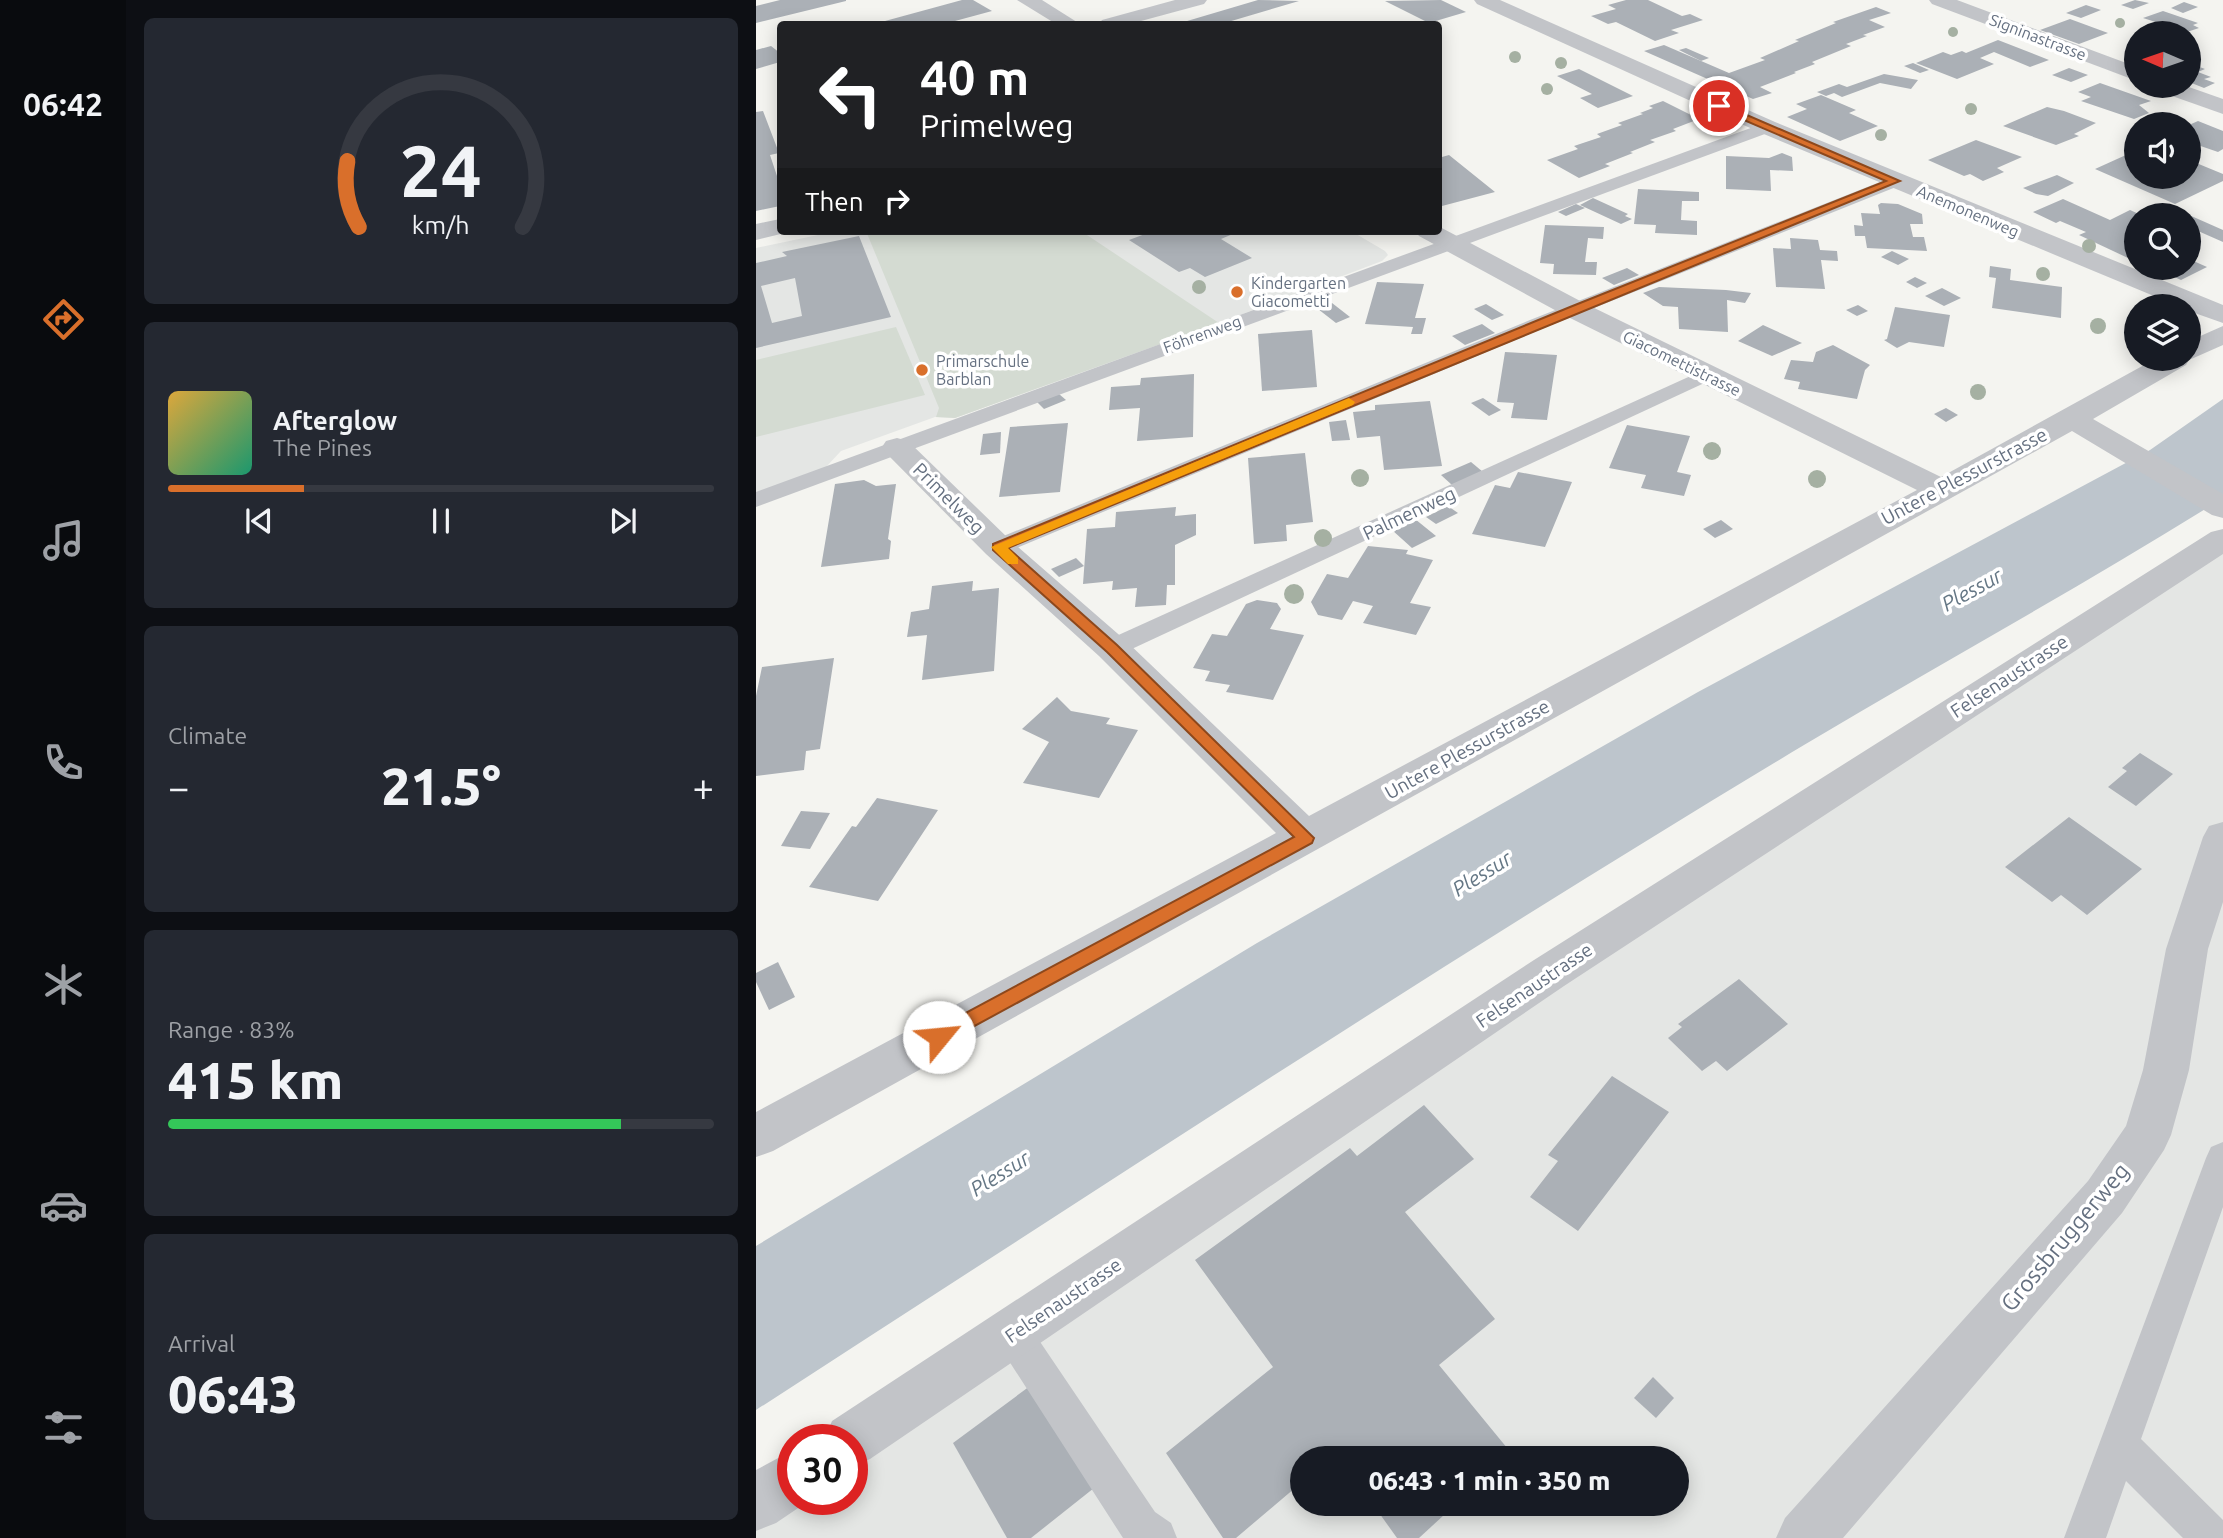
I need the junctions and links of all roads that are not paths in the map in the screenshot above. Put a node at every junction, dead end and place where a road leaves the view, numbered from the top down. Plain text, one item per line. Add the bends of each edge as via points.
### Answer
1 (1027, 0) edge
2 (1197, 0) edge
3 (1484, 0) edge
4 (1939, 0) edge
5 (1065, 21) edge
6 (1121, 21) edge
7 (2124, 70) edge
8 (2199, 98) edge
9 (2223, 107) edge
10 (1767, 127) junction
11 (1895, 181) junction
12 (777, 227) edge
13 (756, 232) edge
14 (1438, 237) edge
15 (1574, 309) junction
16 (2223, 315) edge
17 (2223, 334) edge
18 (2201, 346) edge
19 (2155, 371) edge
20 (1706, 375) junction
21 (2071, 419) junction
22 (897, 447) junction
23 (1940, 489) junction
24 (756, 500) edge
25 (2223, 508) edge
26 (2223, 539) edge
27 (998, 547) junction
28 (1112, 649) junction
29 (2223, 836) edge
30 (1306, 838) junction
31 (756, 1136) edge
32 (2223, 1158) edge
33 (1013, 1334) junction
34 (868, 1429) edge
35 (2119, 1446) junction
36 (777, 1489) edge
37 (756, 1503) edge
38 (1156, 1538) edge
39 (1805, 1538) edge
40 (2085, 1538) edge
41 (2212, 1538) edge

1 - 5 street
2 - 6 street
3 - 10 street, Anemonenweg
4 - 7 street, Signinastrasse
8 - 9 street
10 - 11 street, Anemonenweg
10 - 14 lane, Föhrenweg
11 - 15 lane
11 - 16 street, Anemonenweg
12 - 13 street
14 - 15 street, Giacomettistrasse
14 - 22 lane, Föhrenweg
15 - 20 street, Giacomettistrasse
15 - 27 lane
17 - 18 street
19 - 21 street, Untere Plessurstrasse
20 - 23 street, Giacomettistrasse
20 - 28 lane, Palmenweg
21 - 23 street, Untere Plessurstrasse
21 - 25 street
22 - 24 lane, Föhrenweg
22 - 27 street, Primelweg
23 - 30 street, Untere Plessurstrasse
26 - 33 street, Felsenaustrasse via 1549,973
27 - 28 street, Primelweg
28 - 30 street, Primelweg
29 - 39 street, Grossbruggerweg via 2187,949 2166,1070 2147,1135 2105,1197
30 - 31 street, Untere Plessurstrasse
32 - 35 lane
33 - 34 street, Felsenaustrasse
33 - 38 lane via 1140,1527
35 - 40 lane
35 - 41 lane
36 - 37 street

